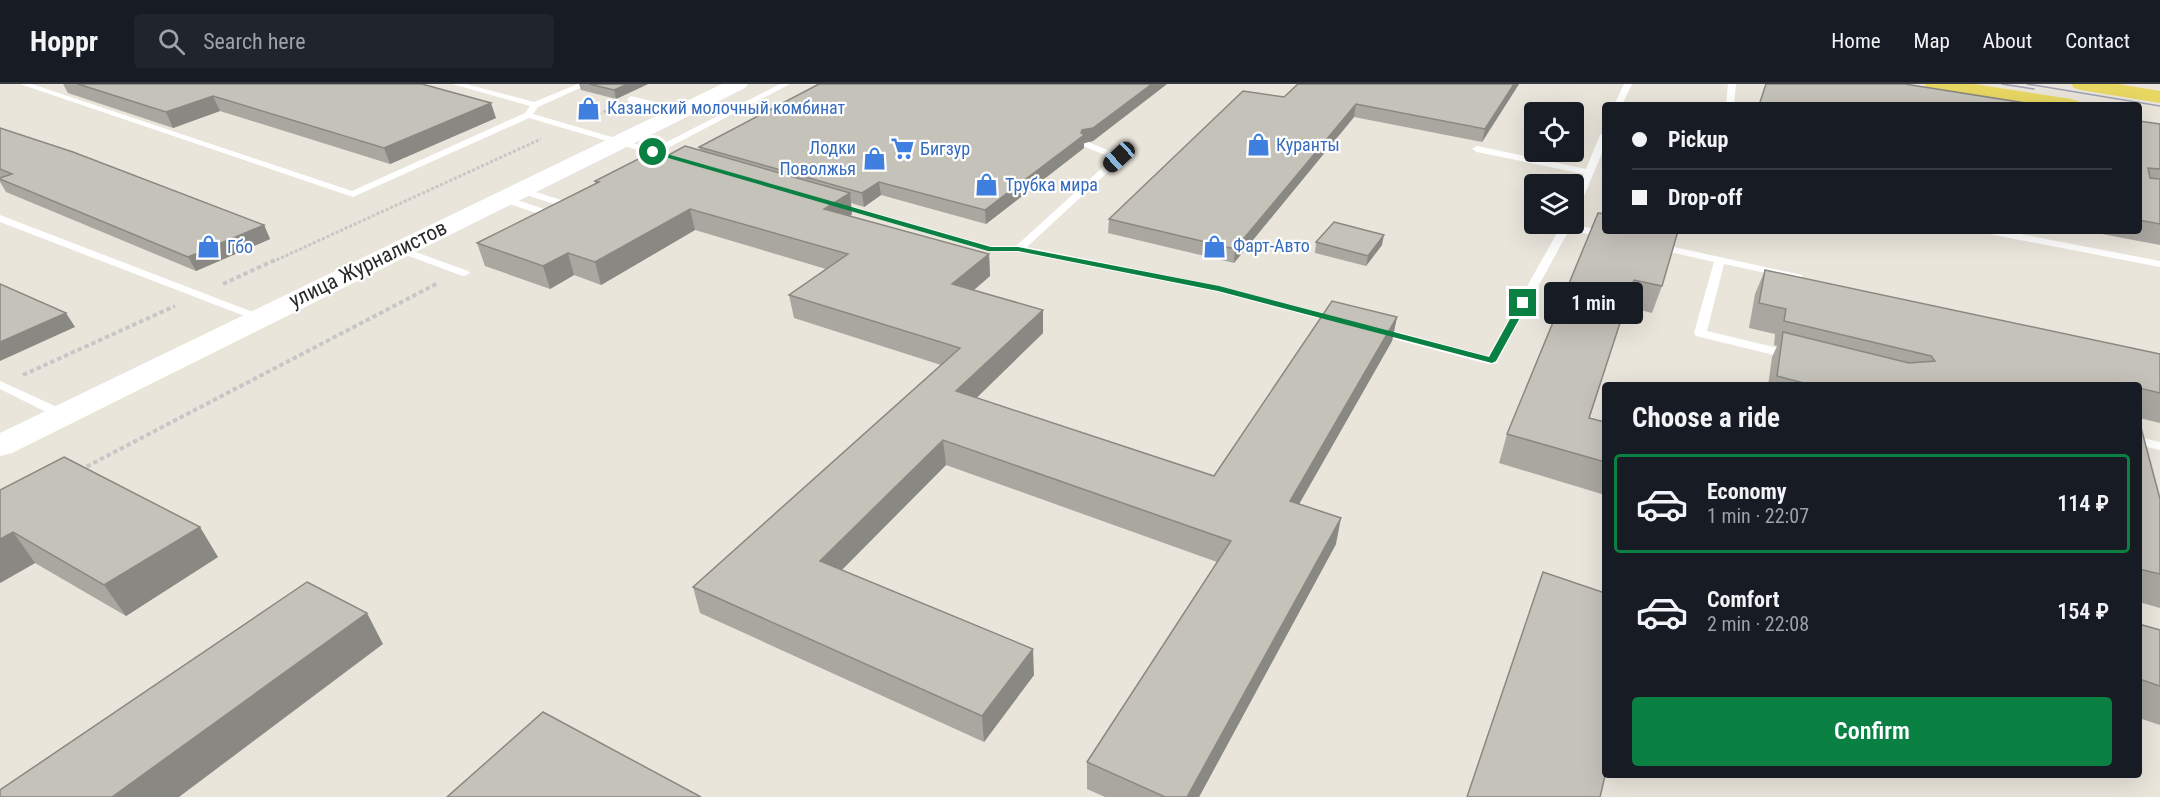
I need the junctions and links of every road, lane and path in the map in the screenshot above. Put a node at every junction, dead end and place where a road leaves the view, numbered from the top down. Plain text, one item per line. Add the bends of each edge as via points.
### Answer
1 (24, 84) edge
2 (456, 84) edge
3 (585, 84) edge
4 (738, 84) edge
5 (786, 84) edge
6 (1628, 84) edge
7 (1732, 84) edge
8 (1934, 84) edge
9 (2081, 84) edge
10 (2160, 98) edge
11 (632, 99) joint
12 (1619, 102) edge
13 (1730, 102) edge
14 (2051, 102) edge
15 (535, 105) junction
16 (680, 111) junction
17 (528, 115) junction
18 (568, 127) junction
19 (619, 141) junction
20 (1088, 145) edge
21 (1477, 149) edge
22 (653, 152) junction
23 (1601, 155) edge
24 (698, 165) edge
25 (1589, 172) junction
26 (1584, 184) edge
27 (511, 194) junction
28 (822, 201) edge
29 (581, 209) edge
30 (563, 218) edge
31 (2, 220) edge
32 (1584, 229) edge
33 (1561, 234) edge
34 (1602, 234) edge
35 (1604, 234) edge
36 (2005, 234) edge
37 (1621, 238) edge
38 (1643, 243) edge
39 (399, 249) junction
40 (1018, 249) junction
41 (1720, 260) junction
42 (2160, 264) edge
43 (462, 272) joint
44 (1812, 280) edge
45 (200, 294) junction
46 (259, 318) junction
47 (1801, 358) edge
48 (1, 385) edge
49 (63, 415) junction
50 (2142, 442) edge
51 (0, 446) edge
52 (2160, 446) edge
53 (73, 474) edge

1 - 17 lane via 353,194
2 - 15 lane
3 - 15 lane
4 - 16 street, улица Журналистов
5 - 22 lane
6 - 12 lane
7 - 13 lane
8 - 14 main road
9 - 10 main road
11 - 16 lane
11 - 18 path
15 - 17 lane
16 - 19 street, улица Журналистов
17 - 18 lane
18 - 19 lane
18 - 45 path
19 - 22 lane
19 - 27 street, улица Журналистов
20 - 40 lane via 1119,157
21 - 25 lane
22 - 24 lane
23 - 25 lane
25 - 26 lane
27 - 29 lane
27 - 30 lane
27 - 39 street, улица Журналистов
28 - 40 lane via 991,249
31 - 45 lane
32 - 34 lane
33 - 40 lane via 1492,361 1219,289
35 - 37 lane
36 - 42 lane
38 - 41 lane
39 - 43 lane
39 - 46 street, улица Журналистов
41 - 44 lane
41 - 47 lane via 1700,333
43 - 53 path
45 - 46 lane
45 - 48 path
46 - 49 street, улица Журналистов
48 - 49 lane
49 - 51 street, улица Журналистов
50 - 52 lane

